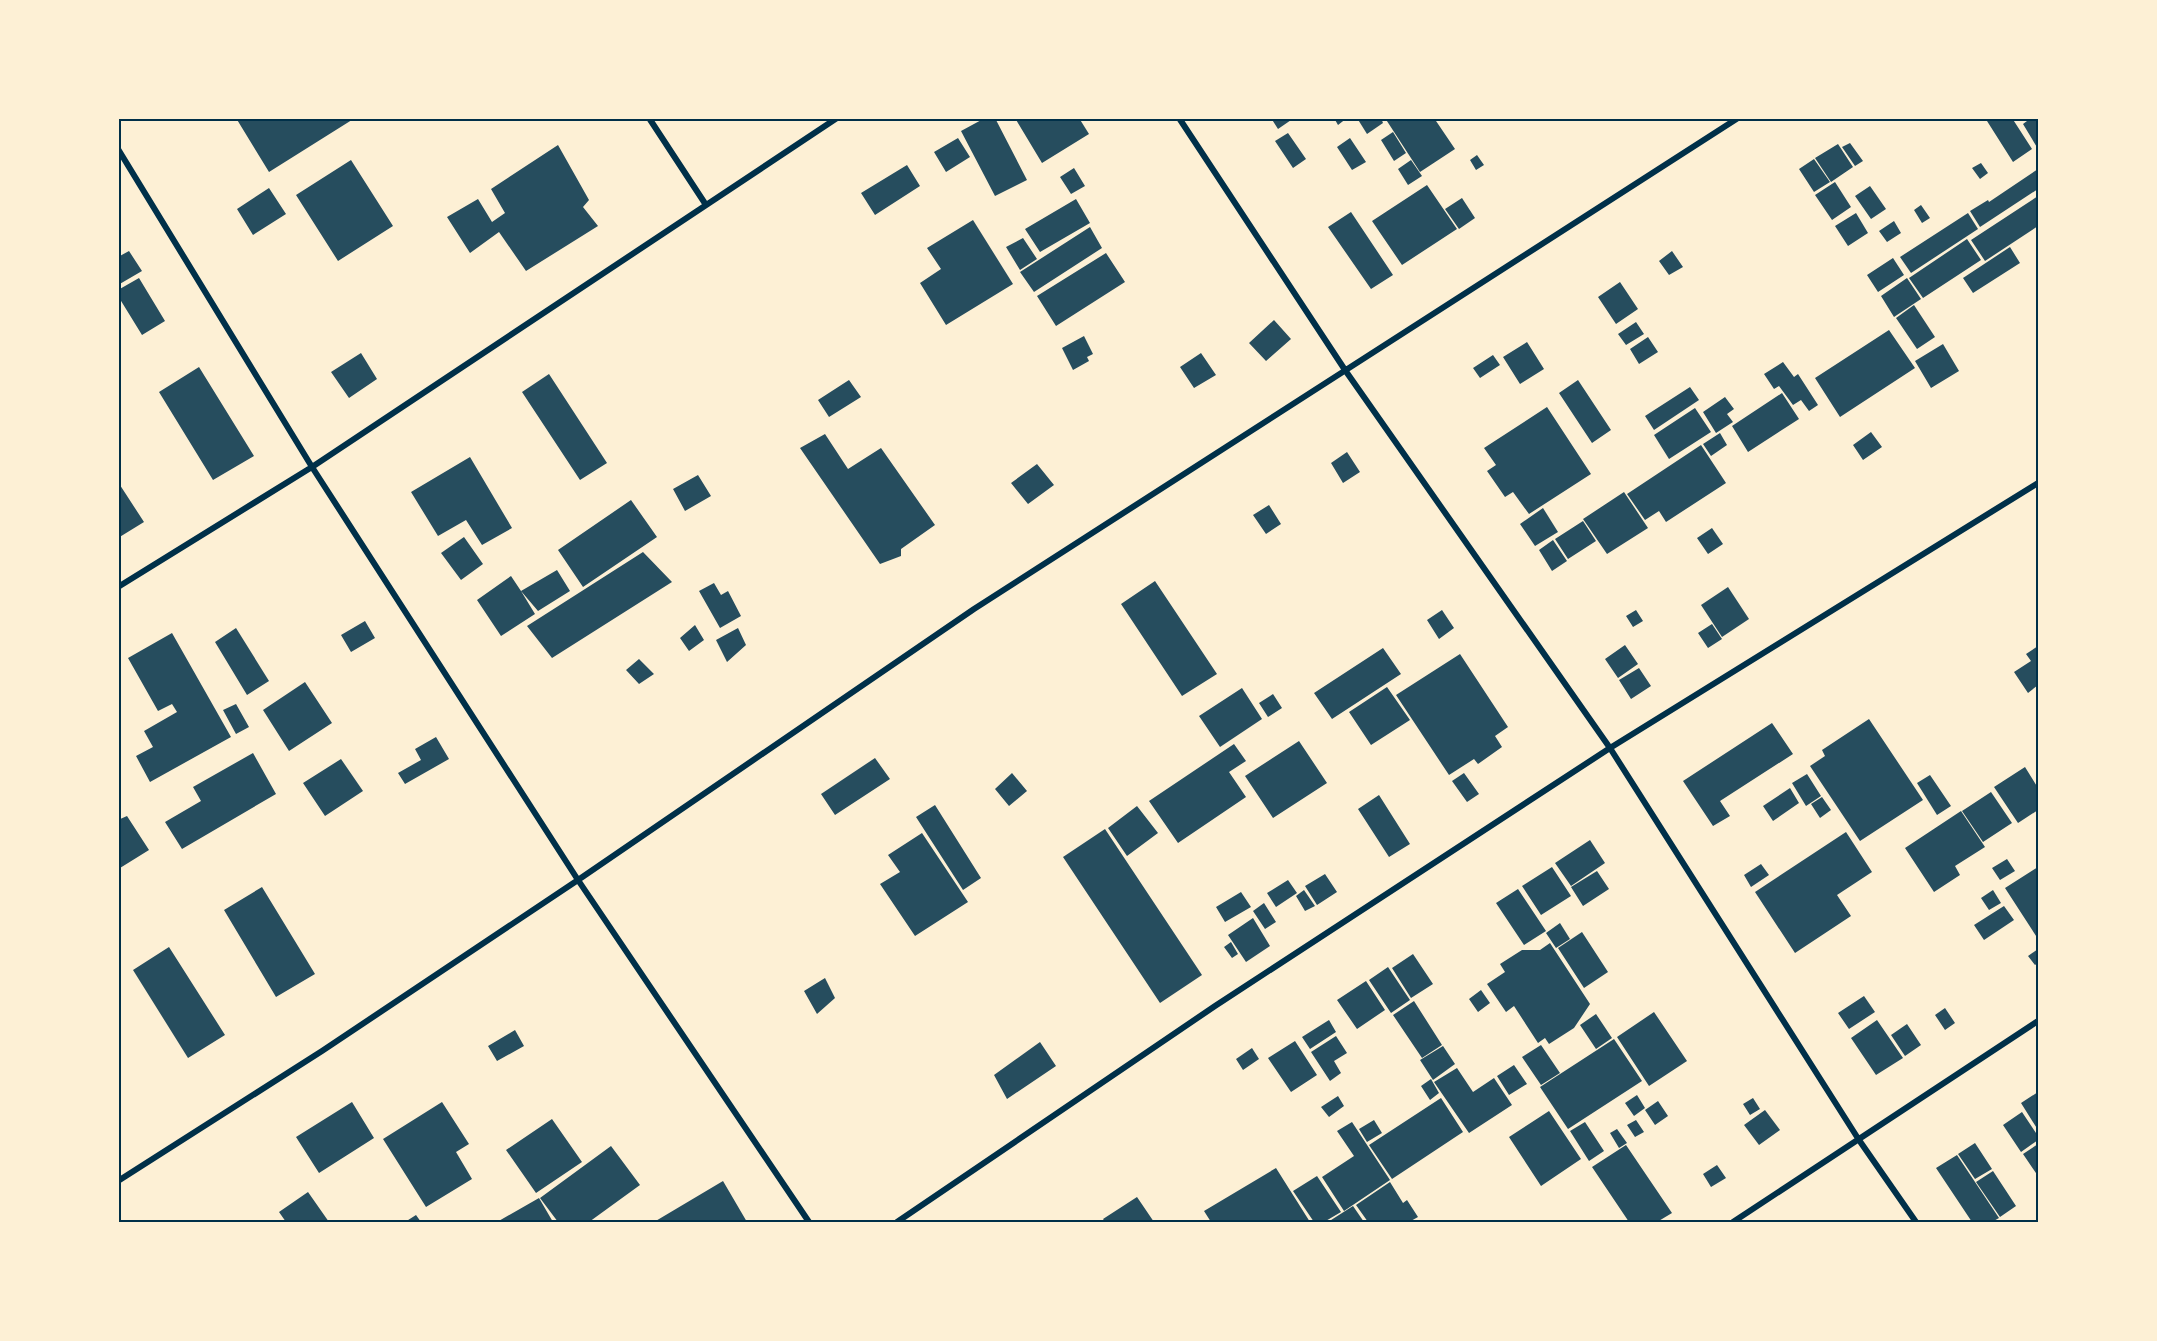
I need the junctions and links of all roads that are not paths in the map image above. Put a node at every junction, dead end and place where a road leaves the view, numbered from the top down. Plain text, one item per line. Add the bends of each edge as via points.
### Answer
1 (649, 118) edge
2 (837, 118) edge
3 (1179, 118) edge
4 (1738, 118) edge
5 (118, 149) edge
6 (706, 205) junction
7 (1345, 370) junction
8 (312, 467) junction
9 (2038, 483) edge
10 (118, 587) edge
11 (1610, 747) junction
12 (579, 880) junction
13 (2038, 1021) edge
14 (1859, 1140) junction
15 (118, 1180) edge
16 (808, 1222) edge
17 (897, 1222) edge
18 (1732, 1222) edge
19 (1916, 1222) edge

1 - 6 street
2 - 6 street
3 - 7 street
4 - 7 street
5 - 8 street
6 - 8 street
7 - 11 street
7 - 12 street via 974,609
8 - 10 street
8 - 12 street
9 - 11 street
11 - 14 street
11 - 17 street via 1215,1006
12 - 15 street
12 - 16 street
13 - 14 street
14 - 18 street
14 - 19 street

